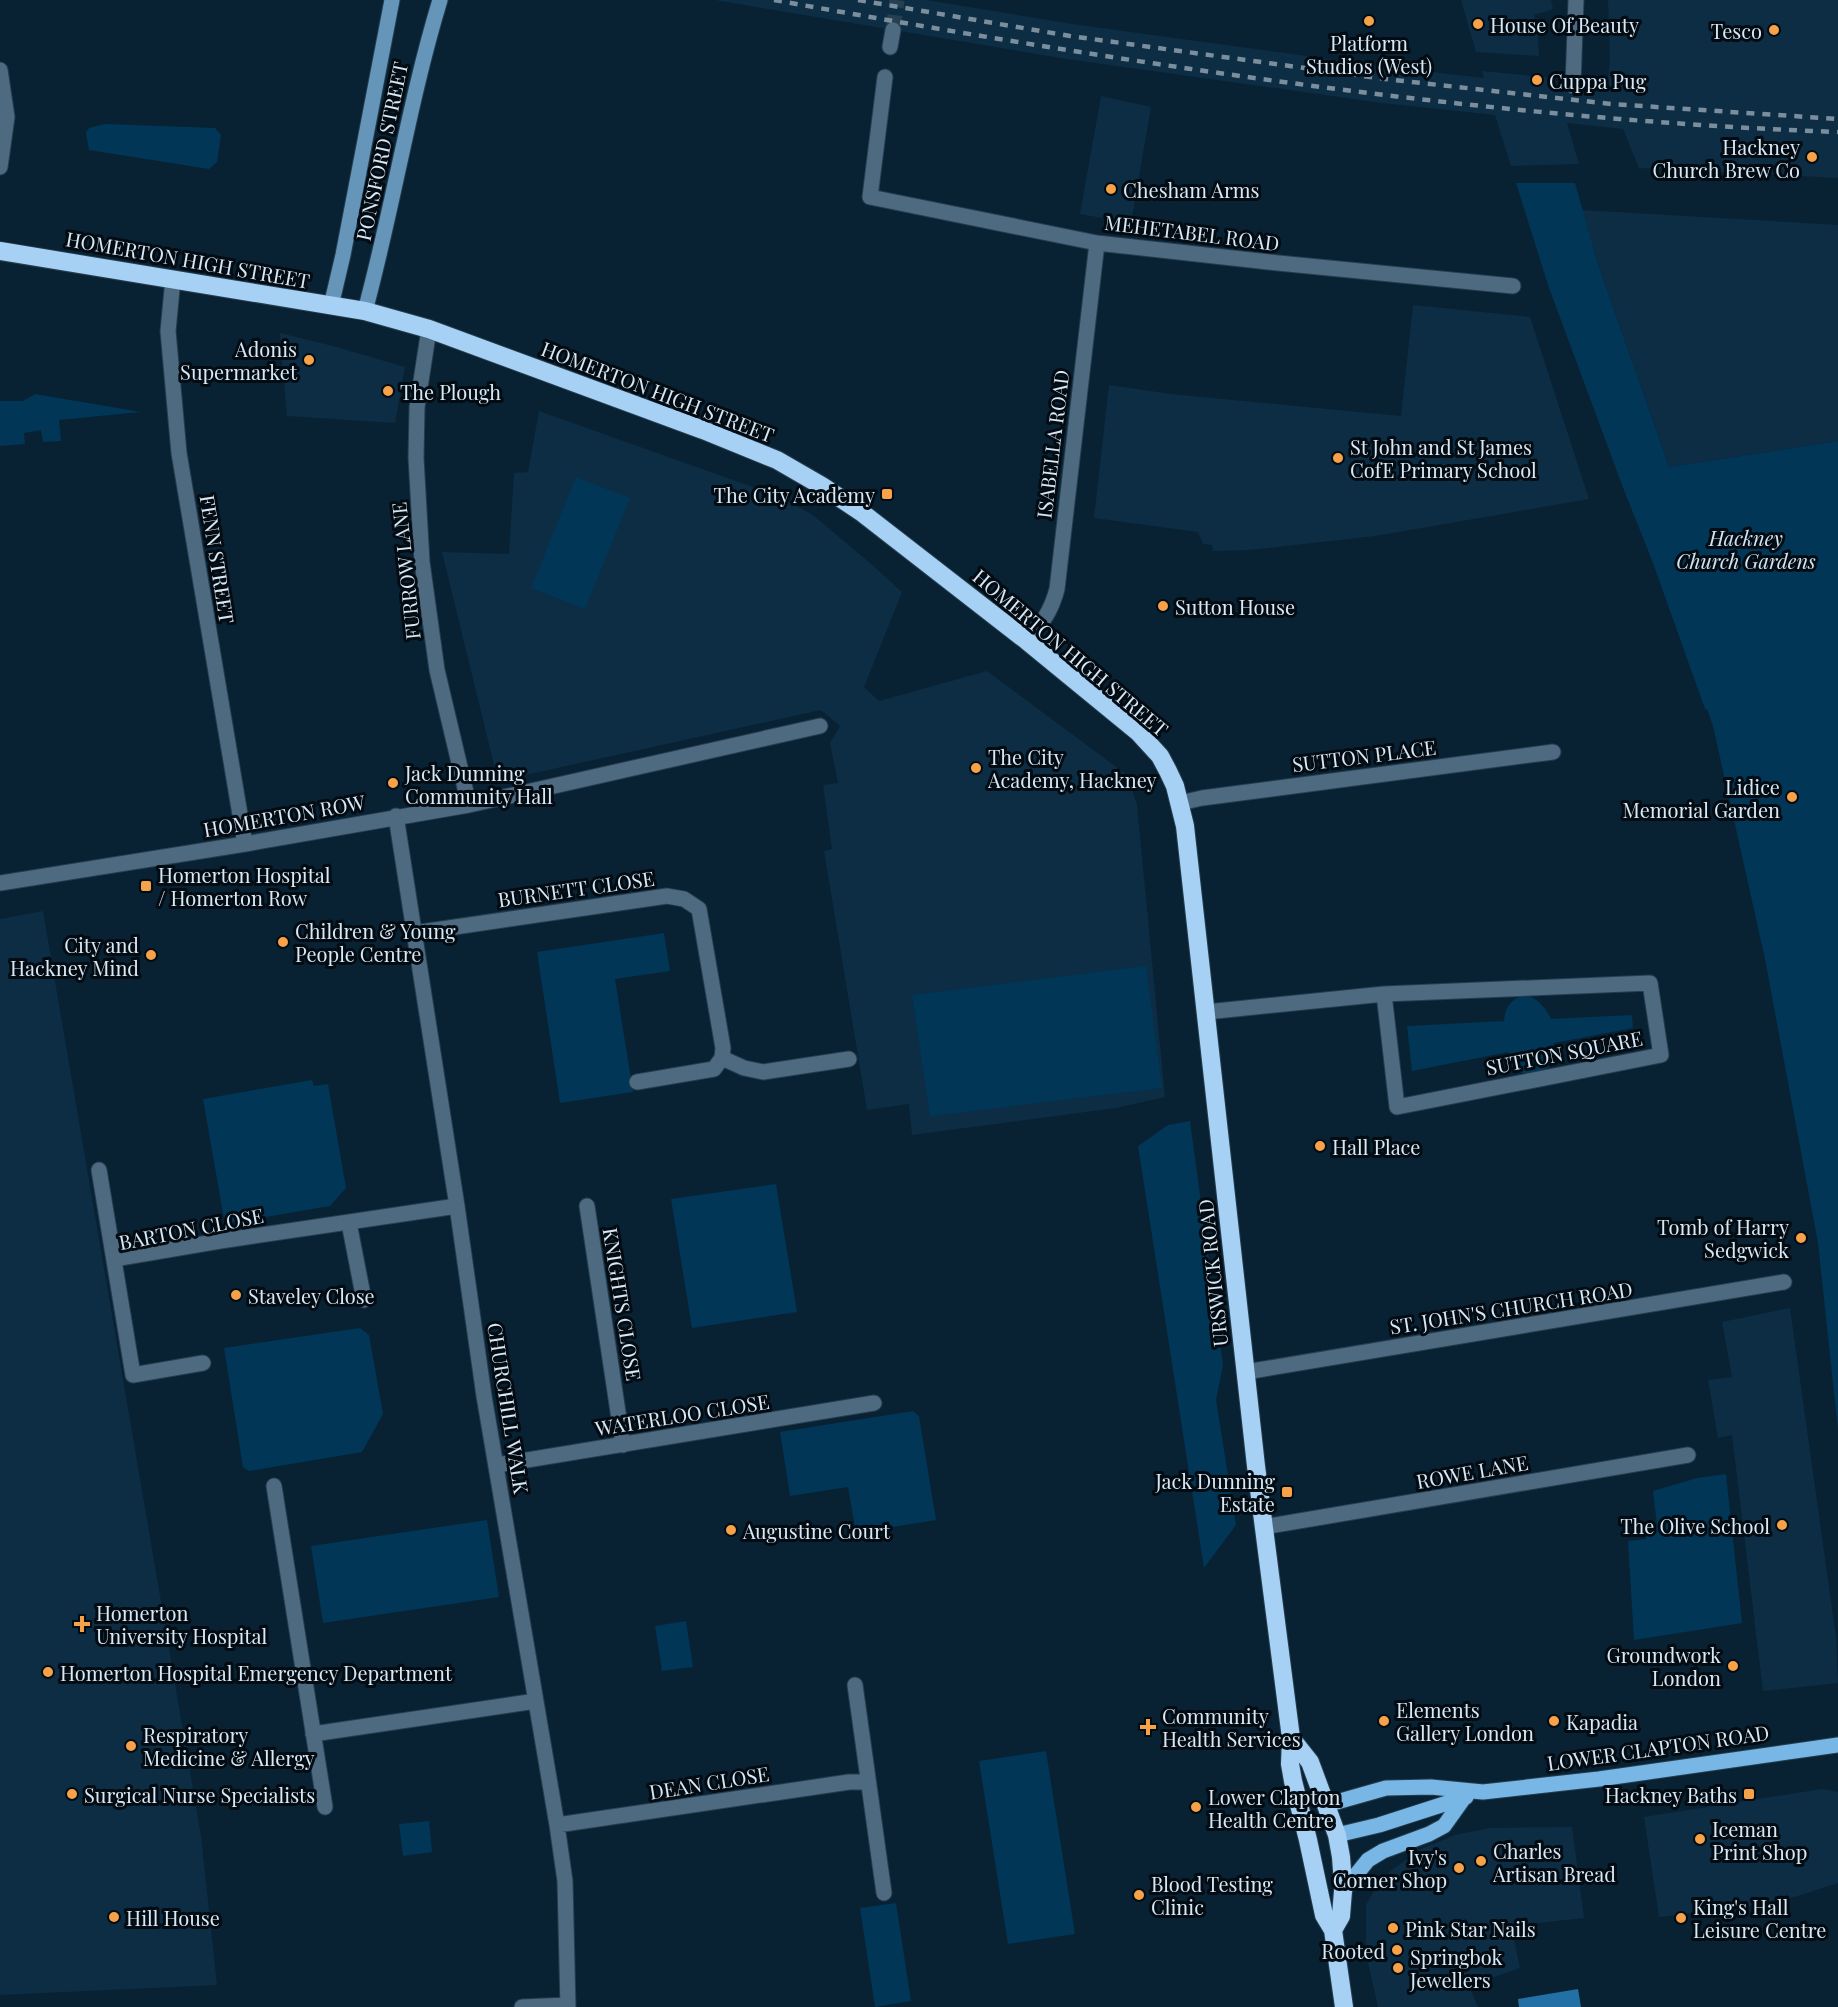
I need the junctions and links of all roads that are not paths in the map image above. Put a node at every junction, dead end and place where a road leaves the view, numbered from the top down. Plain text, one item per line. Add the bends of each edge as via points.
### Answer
1 (392, 0) edge
2 (440, 0) edge
3 (1576, 0) edge
4 (893, 30) tunnel mouth
5 (890, 47) dead end
6 (0, 70) edge
7 (885, 77) dead end
8 (1573, 86) dead end
9 (0, 167) edge
10 (1097, 243) junction
11 (0, 251) edge
12 (173, 279) junction
13 (1513, 286) dead end
14 (331, 306) junction
15 (365, 311) junction
16 (429, 329) junction
17 (1027, 641) junction
18 (820, 726) dead end
19 (1553, 752) dead end
20 (1180, 803) junction
21 (469, 805) junction
22 (396, 816) junction
23 (245, 844) junction
24 (0, 883) edge
25 (414, 933) junction
26 (1384, 994) junction
27 (1206, 1012) junction
28 (722, 1058) junction
29 (849, 1059) dead end
30 (637, 1082) dead end
31 (99, 1170) dead end
32 (456, 1206) junction
33 (587, 1206) dead end
34 (349, 1223) junction
35 (114, 1259) junction
36 (1784, 1282) dead end
37 (364, 1300) dead end
38 (203, 1363) dead end
39 (1245, 1372) junction
40 (874, 1403) dead end
41 (623, 1445) junction
42 (1688, 1455) dead end
43 (497, 1465) junction
44 (274, 1486) dead end
45 (1264, 1527) junction
46 (855, 1685) dead end
47 (536, 1701) junction
48 (313, 1734) junction
49 (1291, 1738) junction
50 (1838, 1744) edge
51 (868, 1782) junction
52 (1483, 1791) junction
53 (1464, 1798) junction
54 (1326, 1805) junction
55 (325, 1807) dead end
56 (1300, 1815) junction
57 (557, 1825) junction
58 (1337, 1835) junction
59 (1308, 1840) junction
60 (1343, 1887) junction
61 (884, 1893) dead end
62 (1333, 1929) junction
63 (568, 2006) edge
64 (522, 2007) edge
65 (1344, 2007) edge

1 - 14 main road, PONSFORD STREET
2 - 15 main road, PONSFORD STREET
3 - 8 street
4 - 5 street
6 - 9 street via 7,117
7 - 10 street, MEHETABEL ROAD via 870,197
10 - 13 street, MEHETABEL ROAD
10 - 17 street, ISABELLA ROAD via 1057,589 1046,618
11 - 12 highway, HOMERTON HIGH STREET
12 - 14 highway, HOMERTON HIGH STREET
12 - 23 street, FENN STREET via 168,331 179,453
14 - 15 highway, HOMERTON HIGH STREET
15 - 16 highway, HOMERTON HIGH STREET
16 - 17 highway, HOMERTON HIGH STREET via 777,460 861,512
16 - 21 street, FURROW LANE via 417,407 422,562 437,670
17 - 20 highway, HOMERTON HIGH STREET via 1138,732 1160,756
18 - 21 street, HOMERTON ROW
19 - 20 street, SUTTON PLACE
20 - 27 highway, URSWICK ROAD
21 - 22 street, HOMERTON ROW
22 - 23 street, HOMERTON ROW
22 - 25 street, CHURCHILL WALK
23 - 24 street, HOMERTON ROW
25 - 28 street, BURNETT CLOSE via 667,896 684,899 699,909
25 - 32 street, CHURCHILL WALK
26 - 26 street, SUTTON SQUARE via 1650,983 1661,1055 1397,1107
26 - 27 street, SUTTON SQUARE
27 - 39 highway, URSWICK ROAD
28 - 29 street via 762,1072
28 - 30 street via 714,1069
31 - 35 street
32 - 34 street, BARTON CLOSE
32 - 43 street, CHURCHILL WALK
33 - 41 street, KNIGHTS CLOSE
34 - 35 street, BARTON CLOSE
34 - 37 street
35 - 38 street, BARTON CLOSE via 133,1375
36 - 39 street, ST. JOHN'S CHURCH ROAD
39 - 45 highway, URSWICK ROAD
40 - 41 street, WATERLOO CLOSE
41 - 43 street, WATERLOO CLOSE
42 - 45 street, ROWE LANE
43 - 47 street, CHURCHILL WALK
44 - 48 street
45 - 49 highway, URSWICK ROAD
46 - 51 street
47 - 48 street
47 - 57 street, CHURCHILL WALK
48 - 55 street
49 - 54 highway via 1310,1762
49 - 56 highway, URSWICK ROAD via 1290,1764
50 - 52 main road, LOWER CLAPTON ROAD via 1599,1779
51 - 57 street, DEAN CLOSE
51 - 61 street
52 - 53 main road, LOWER CLAPTON ROAD
52 - 54 main road, LOWER CLAPTON ROAD via 1386,1788
53 - 58 main road, LOWER CLAPTON ROAD
53 - 60 main road via 1444,1826 1368,1860
54 - 56 highway, LOWER CLAPTON ROAD
54 - 58 highway
56 - 59 highway
57 - 63 street, CHURCHILL WALK via 565,1881
58 - 59 highway, LOWER CLAPTON ROAD
58 - 60 highway
59 - 62 highway via 1324,1915
60 - 62 highway via 1341,1916
62 - 65 highway
63 - 64 street

